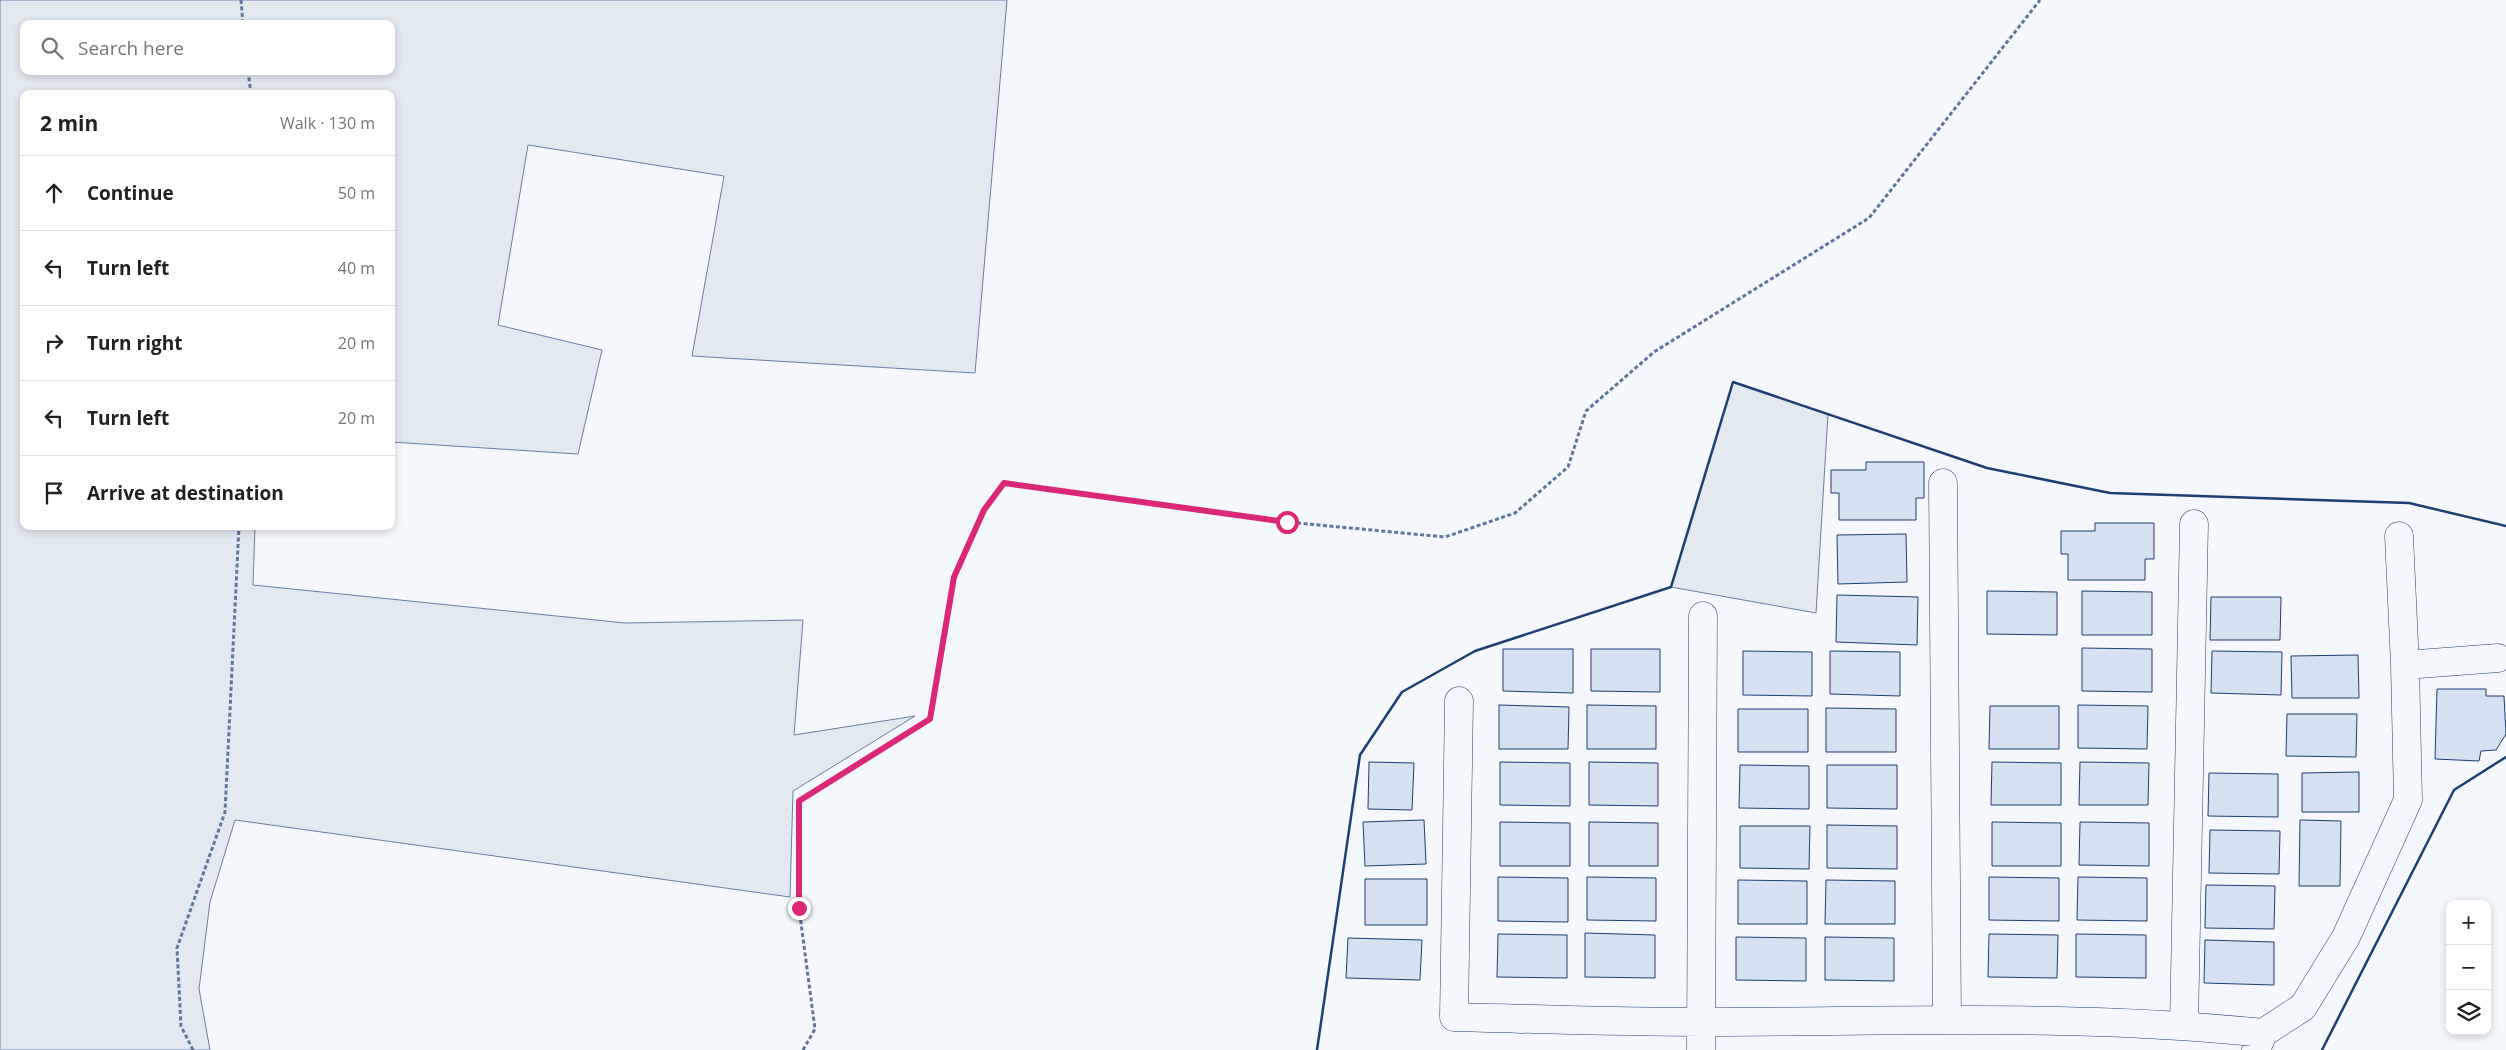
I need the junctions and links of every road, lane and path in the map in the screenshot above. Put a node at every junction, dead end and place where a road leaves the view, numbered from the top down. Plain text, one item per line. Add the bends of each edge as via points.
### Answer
1 (241, 0) edge
2 (2040, 0) edge
3 (244, 20) edge
4 (249, 75) edge
5 (250, 90) edge
6 (1943, 483) dead end
7 (2194, 524) dead end
8 (239, 530) edge
9 (2399, 536) dead end
10 (1703, 616) dead end
11 (2498, 658) dead end
12 (2405, 665) junction
13 (1459, 701) dead end
14 (1947, 1019) junction
15 (1701, 1022) junction
16 (2184, 1025) junction
17 (2260, 1042) edge
18 (193, 1050) edge
19 (803, 1050) edge
20 (1701, 1050) edge

1 - 3 path
2 - 19 path via 1869,218 1654,352 1586,411 1568,467 1515,513 1445,537 1287,522 1004,483 984,510 954,577 930,719 799,801 799,908 815,1029
4 - 5 path
6 - 14 street
7 - 16 street
8 - 18 path via 225,812 177,948 181,1026
9 - 12 street
10 - 15 street
11 - 12 street
12 - 17 street via 2408,800 2346,937 2303,1007
13 - 15 street via 1454,1017
14 - 15 street
14 - 16 street
15 - 20 street
16 - 17 street

